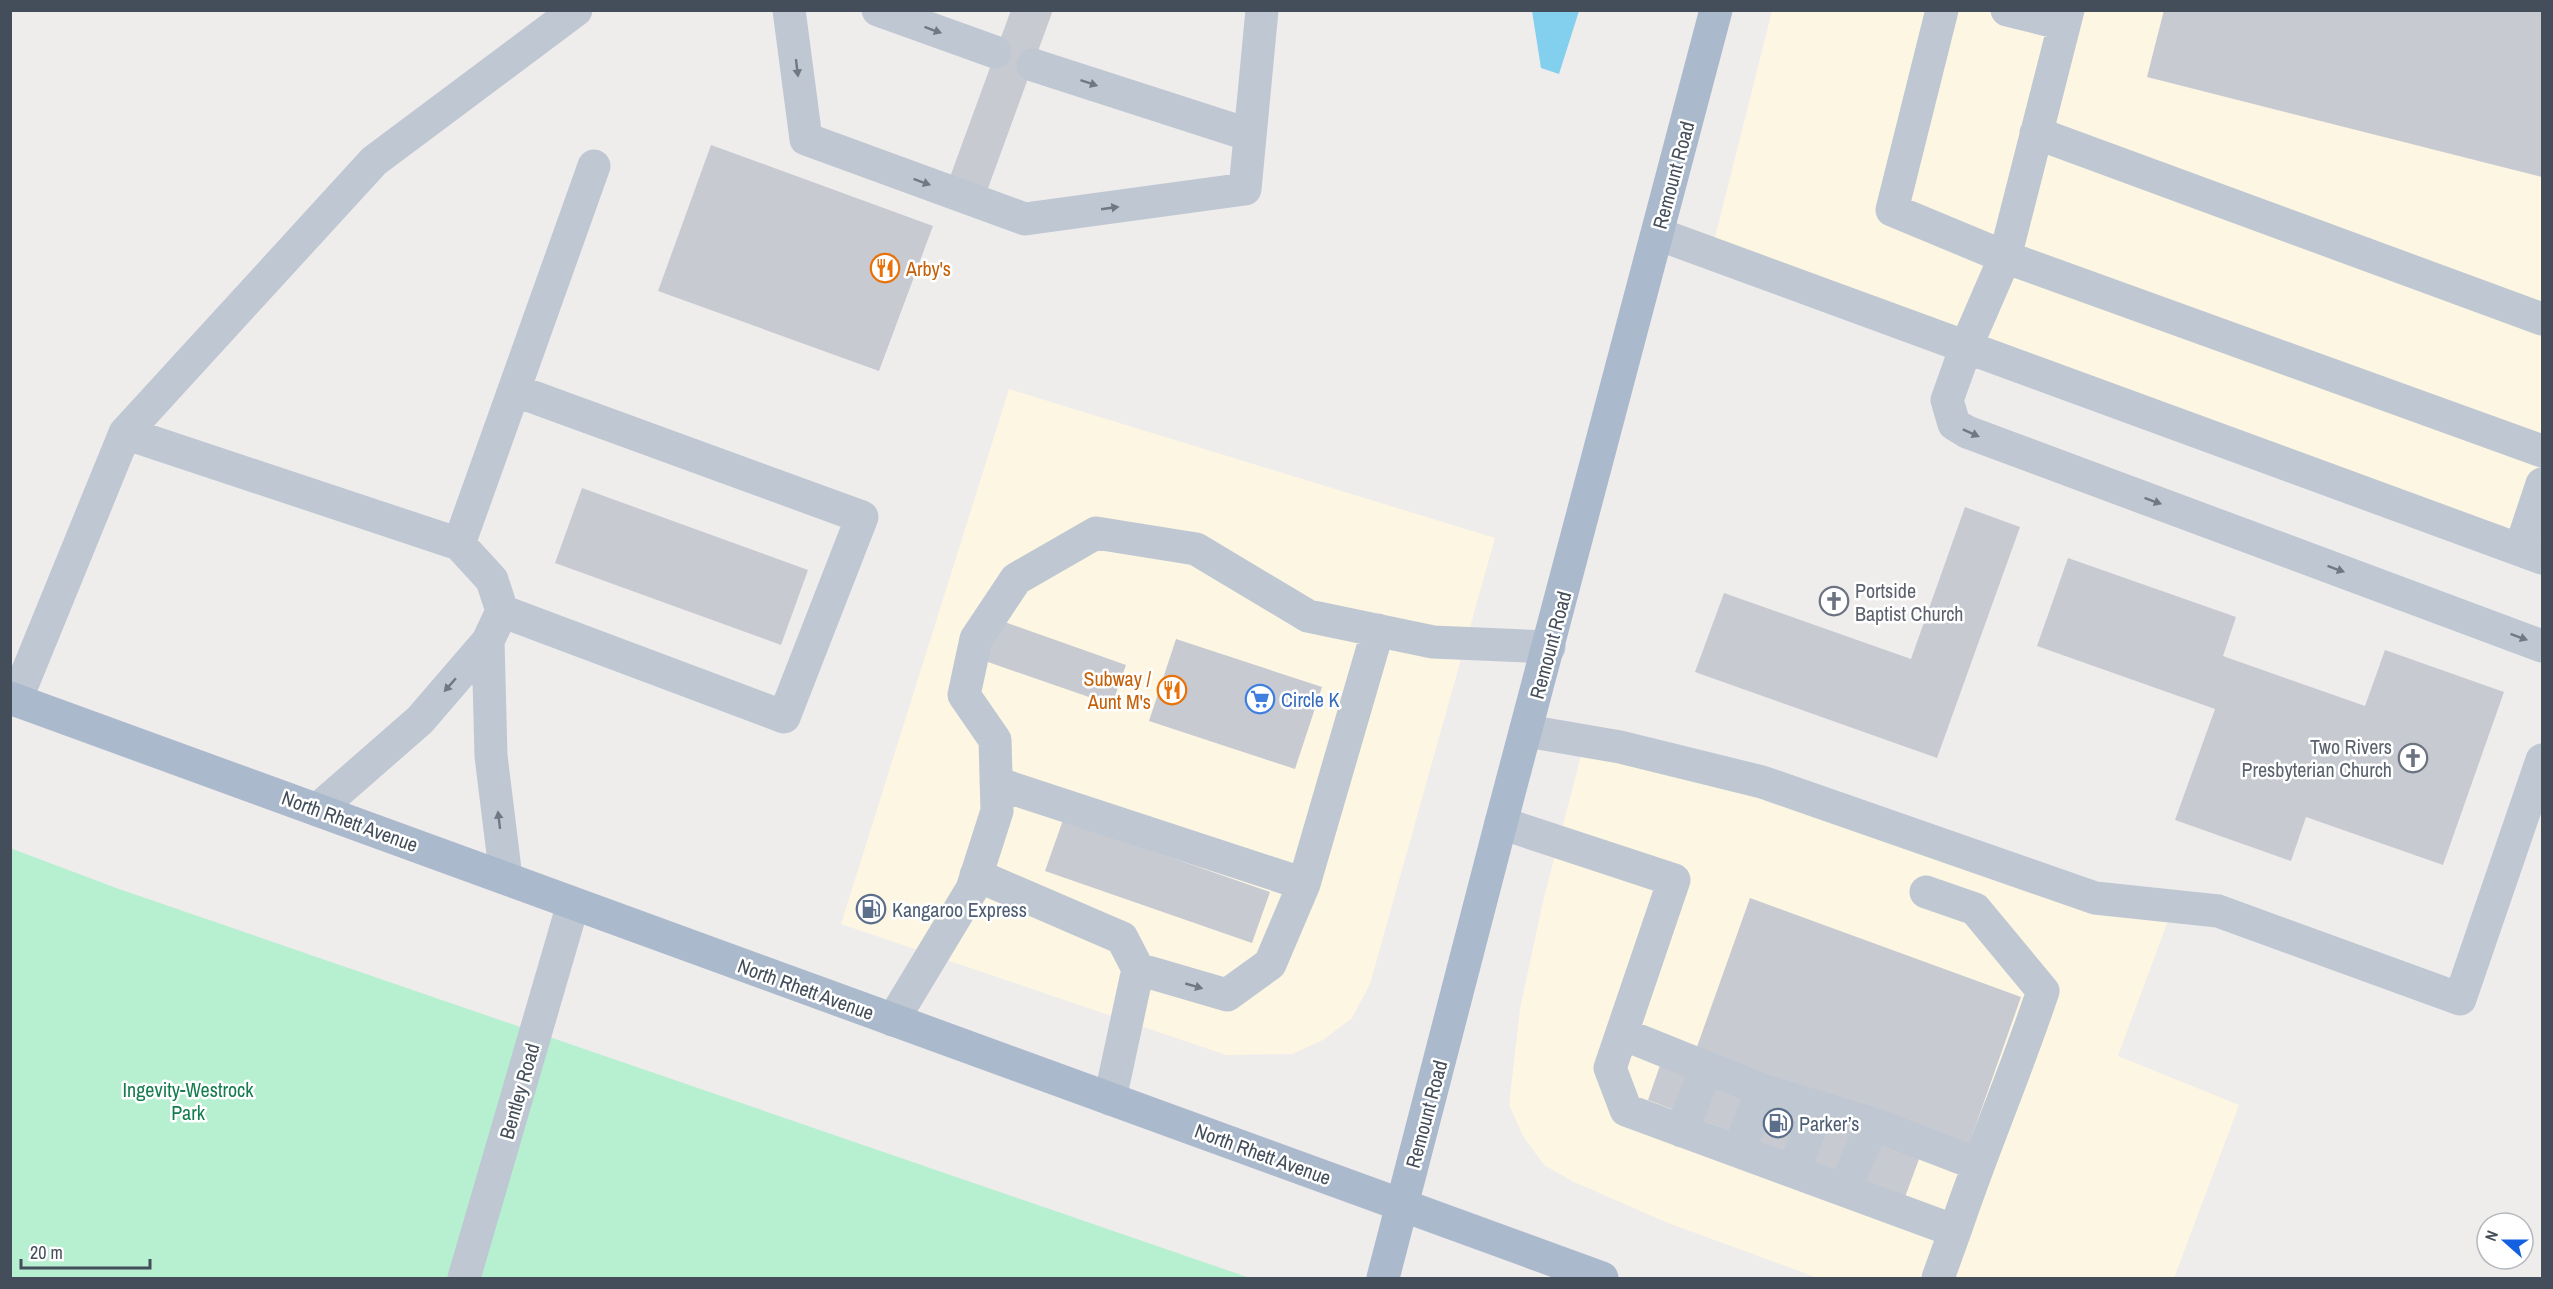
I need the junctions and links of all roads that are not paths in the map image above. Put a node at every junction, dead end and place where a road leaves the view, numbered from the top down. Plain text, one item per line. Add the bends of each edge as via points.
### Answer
1 (576, 10) edge
2 (789, 10) edge
3 (878, 10) edge
4 (1262, 10) edge
5 (1716, 10) edge
6 (1942, 10) edge
7 (2007, 10) edge
8 (2066, 17) edge
9 (995, 52) dead end
10 (1033, 65) dead end
11 (2036, 133) junction
12 (1250, 135) junction
13 (594, 166) dead end
14 (1658, 234) junction
15 (2005, 257) junction
16 (2542, 319) edge
17 (1966, 347) junction
18 (514, 390) junction
19 (125, 433) junction
20 (2542, 452) edge
21 (2542, 484) edge
22 (459, 544) junction
23 (2531, 554) edge
24 (502, 611) junction
25 (1378, 630) junction
26 (488, 641) junction
27 (2542, 646) edge
28 (1549, 647) junction
29 (13, 699) edge
30 (1527, 731) junction
31 (2542, 760) edge
32 (996, 783) junction
33 (317, 810) junction
34 (1501, 823) junction
35 (976, 875) junction
36 (506, 878) junction
37 (1304, 884) junction
38 (1926, 892) dead end
39 (573, 904) junction
40 (1138, 969) junction
41 (893, 1020) junction
42 (1623, 1034) junction
43 (1706, 1069) junction
44 (1762, 1090) junction
45 (1110, 1099) junction
46 (1818, 1108) junction
47 (1873, 1124) junction
48 (1683, 1131) junction
49 (1739, 1151) junction
50 (1977, 1164) junction
51 (1794, 1172) junction
52 (1844, 1190) junction
53 (1402, 1204) junction
54 (1955, 1231) junction
55 (464, 1278) edge
56 (1383, 1278) edge
57 (1602, 1278) edge
58 (1938, 1278) edge

1 - 19 street via 374,161
2 -> 12 street via 806,139 1025,219 1245,189
3 -> 9 street
4 - 12 street
5 - 14 main road, Remount Road
6 - 15 street via 1892,210
7 - 8 street
8 - 11 street
10 -> 12 street
11 - 15 street
11 - 16 street
13 - 18 street
14 - 17 street
14 - 28 main road, Remount Road
15 - 17 street
15 - 20 street
17 - 23 street
17 -> 27 street via 1947,400 1954,424 1967,432
18 - 22 street
18 - 24 street via 862,518 784,717
19 - 22 street
19 - 29 street
21 - 23 street
22 - 24 street via 492,580
24 - 26 street
25 - 28 street via 1433,642
25 - 32 street via 1308,616 1196,549 1096,533 1016,579 976,639 964,695 995,740
25 - 37 street
26 -> 33 street via 420,720
36 -> 26 street via 491,756
28 - 30 main road, Remount Road
29 - 33 main road, North Rhett Avenue
30 - 31 street via 1620,747 1762,782 2096,898 2218,912 2460,999
30 - 34 main road, Remount Road
32 - 35 street via 997,811
32 - 37 street
33 - 36 main road, North Rhett Avenue
34 - 42 street via 1674,880
34 - 53 main road, Remount Road
35 - 40 street via 1122,938
35 - 41 street via 972,889
36 - 39 main road, North Rhett Avenue
40 -> 37 street via 1227,995 1270,964
38 - 50 street via 1975,909 2043,991
39 - 41 main road, North Rhett Avenue
39 - 55 street, Bentley Road
40 - 45 street
41 - 45 main road, North Rhett Avenue
42 - 43 street
42 - 48 street via 1610,1068 1626,1110
43 - 44 street
43 - 48 street
44 - 46 street
44 - 49 street
45 - 53 main road, North Rhett Avenue
46 - 47 street
46 - 51 street
47 - 50 street
47 - 52 street
48 - 49 street
49 - 51 street
50 - 54 street
51 - 52 street
52 - 54 street
53 - 56 main road, Remount Road
53 - 57 main road, North Rhett Avenue
54 - 58 street

